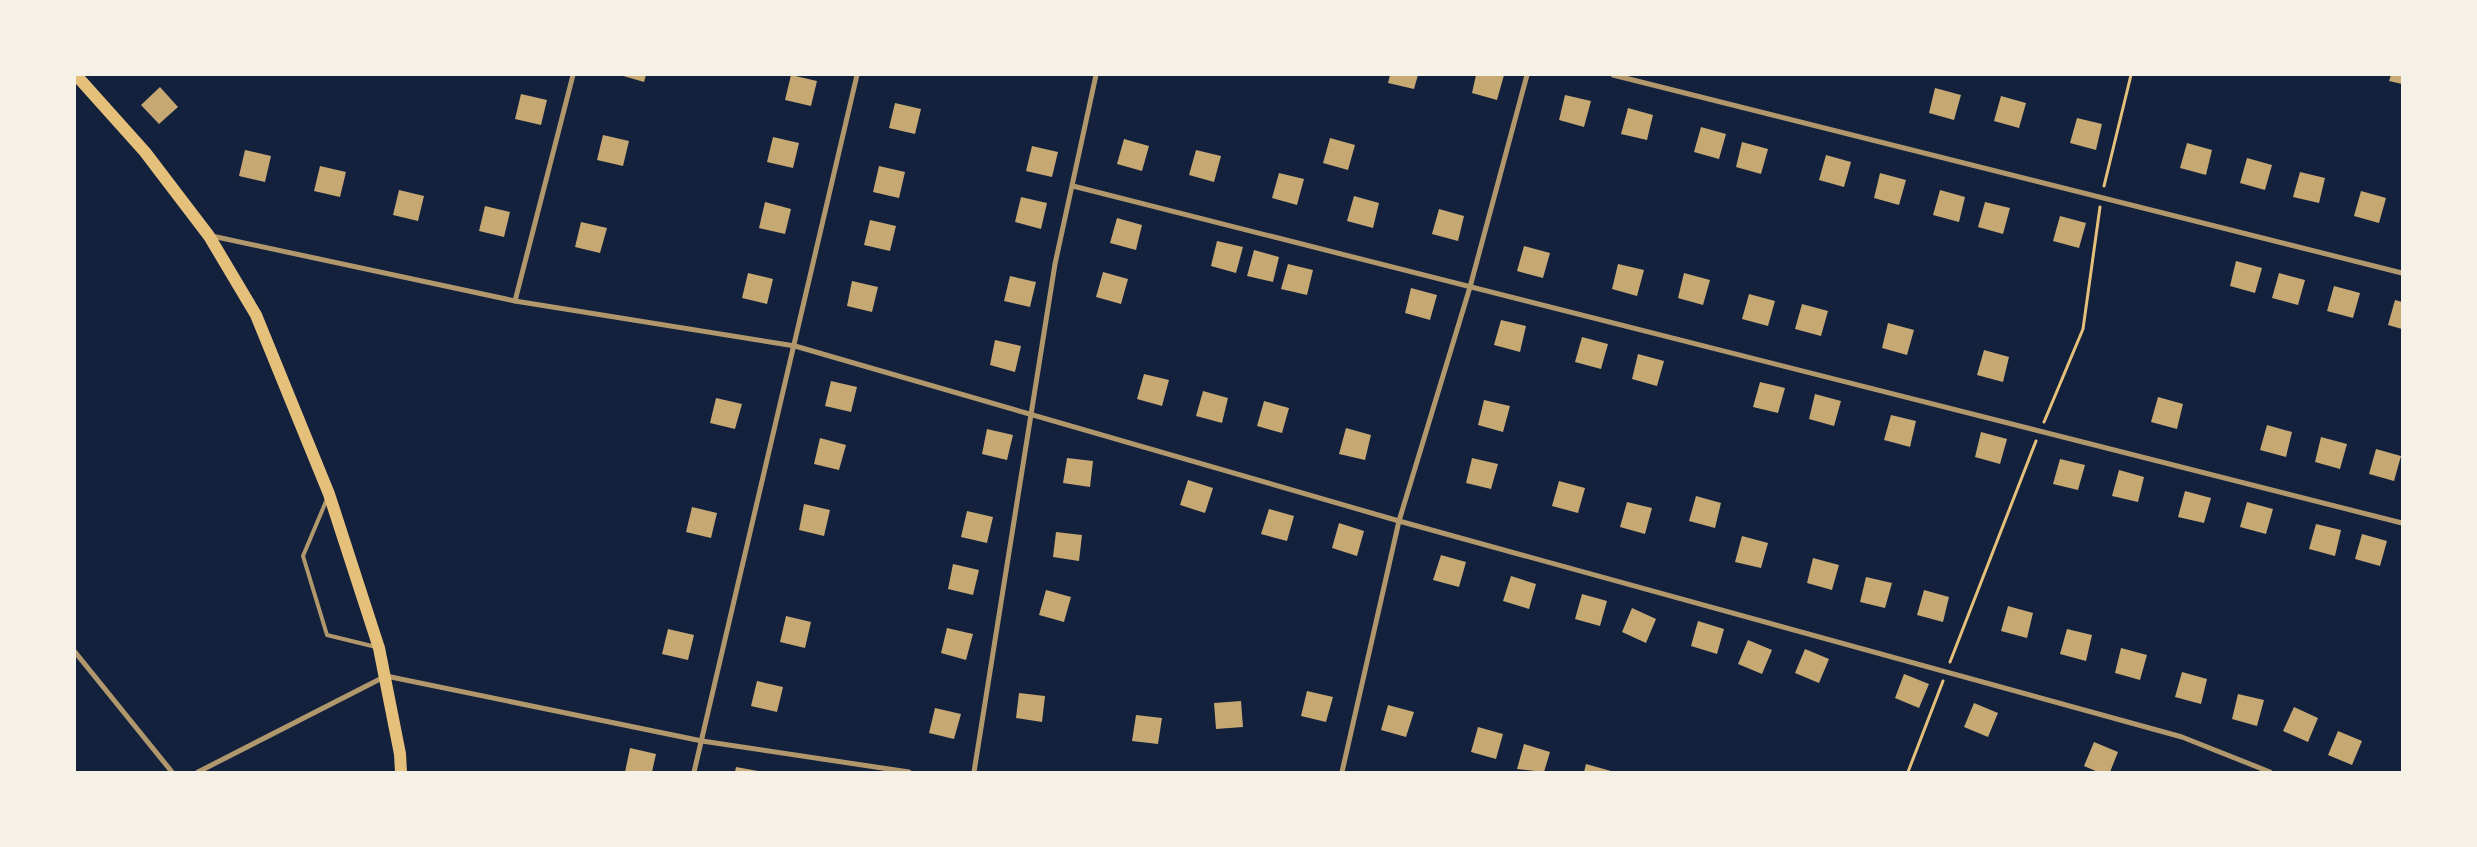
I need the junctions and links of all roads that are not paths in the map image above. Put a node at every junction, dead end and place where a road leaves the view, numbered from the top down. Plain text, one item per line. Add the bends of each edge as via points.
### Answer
1 (76, 75) edge
2 (573, 75) edge
3 (857, 75) edge
4 (1096, 75) edge
5 (1527, 75) edge
6 (1613, 75) edge
7 (1073, 186) junction
8 (209, 236) junction
9 (2402, 273) edge
10 (1470, 287) junction
11 (515, 301) junction
12 (795, 346) junction
13 (1031, 413) junction
14 (329, 494) junction
15 (1399, 521) junction
16 (2402, 522) edge
17 (379, 648) junction
18 (75, 652) edge
19 (386, 676) junction
20 (702, 740) junction
21 (172, 772) edge
22 (198, 772) edge
23 (401, 772) edge
24 (694, 772) edge
25 (909, 772) edge
26 (974, 772) edge
27 (1342, 772) edge
28 (2270, 772) edge

1 - 8 main road via 144,152
2 - 11 street
3 - 12 street
4 - 7 street
5 - 10 street
6 - 9 street
7 - 10 street
7 - 13 street via 1055,264
8 - 11 street
8 - 14 main road via 256,315
10 - 15 street
10 - 16 street
11 - 12 street
12 - 13 street
12 - 20 street
13 - 15 street
13 - 26 street
14 - 17 main road
14 - 17 lane via 302,556 327,635
15 - 27 street
15 - 28 street via 2182,737
17 - 19 main road
18 - 21 street
19 - 20 street
19 - 22 street
19 - 23 main road
20 - 24 street
20 - 25 street

